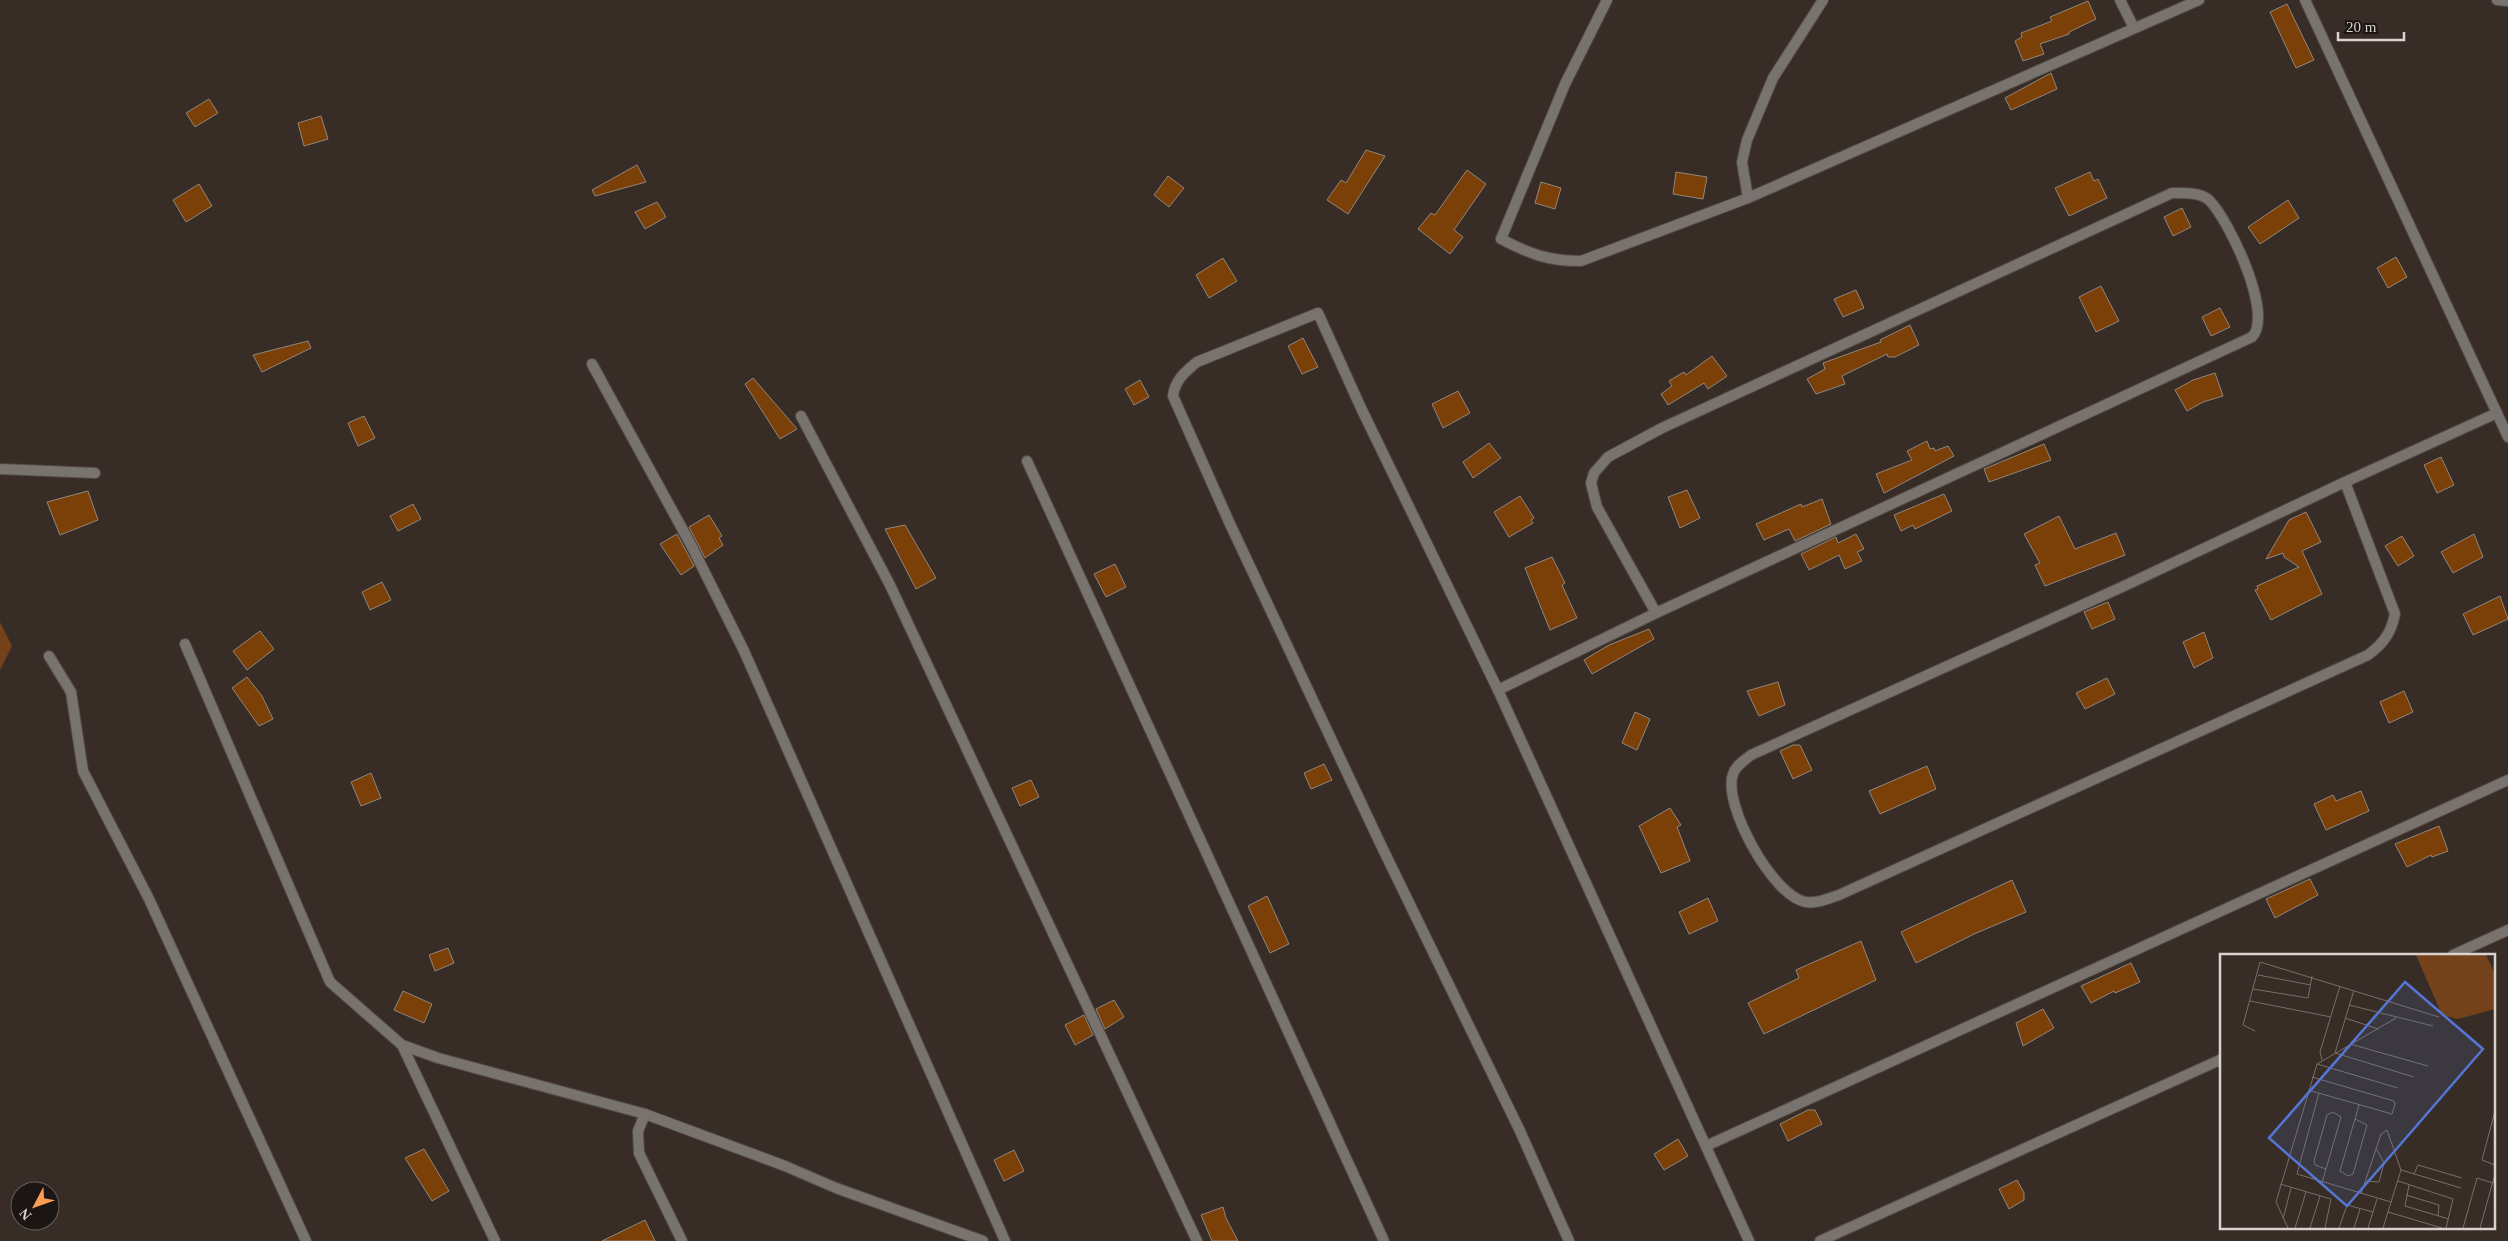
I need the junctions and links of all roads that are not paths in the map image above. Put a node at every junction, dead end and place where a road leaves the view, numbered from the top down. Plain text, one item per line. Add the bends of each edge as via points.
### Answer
1 (1607, 0) edge
2 (1823, 0) edge
3 (2120, 0) edge
4 (2199, 0) edge
5 (2305, 0) edge
6 (2497, 0) edge
7 (2508, 1) edge
8 (2134, 28) junction
9 (1748, 198) junction
10 (592, 364) dead end
11 (2497, 413) junction
12 (801, 416) dead end
13 (2508, 437) edge
14 (1027, 461) dead end
15 (0, 470) edge
16 (95, 473) dead end
17 (2345, 482) junction
18 (1656, 613) junction
19 (185, 644) dead end
20 (49, 656) dead end
21 (1498, 690) junction
22 (2508, 780) edge
23 (2508, 930) edge
24 (2455, 954) edge
25 (402, 1045) junction
26 (2220, 1060) edge
27 (645, 1114) junction
28 (1706, 1146) junction
29 (306, 1241) edge
30 (495, 1241) edge
31 (682, 1241) edge
32 (983, 1241) edge
33 (1006, 1241) edge
34 (1197, 1241) edge
35 (1384, 1241) edge
36 (1569, 1241) edge
37 (1749, 1241) edge
38 (1820, 1241) edge

1 - 9 street via 1565,84 1502,239 1535,256 1582,261
2 - 9 street via 1773,78 1747,140 1742,162
3 - 8 street
4 - 8 street
5 - 11 street
6 - 7 street
8 - 9 street
10 - 33 street via 690,543 749,660
11 - 13 street
11 - 17 street
12 - 34 street via 890,585
14 - 35 street
15 - 16 street
17 - 17 street via 1751,755 1737,765 1731,787 1739,817 1767,872 1787,892 1808,903 1840,895 2368,654 2382,644 2392,629 2395,614
18 - 18 street via 2252,337 2259,324 2259,308 2249,273 2226,224 2208,199 2190,193 2172,193 1662,428 1608,457 1594,473 1591,483 1597,507
18 - 21 street
19 - 25 street via 330,982
20 - 29 street via 71,692 83,771 149,899
21 - 28 street
21 - 36 street via 1318,313 1197,362 1183,373 1174,386 1177,408 1380,843 1520,1131
22 - 28 street
23 - 24 street
25 - 27 street via 438,1058
25 - 30 street
26 - 38 street
27 - 31 street via 638,1131 639,1153
27 - 32 street
28 - 37 street

